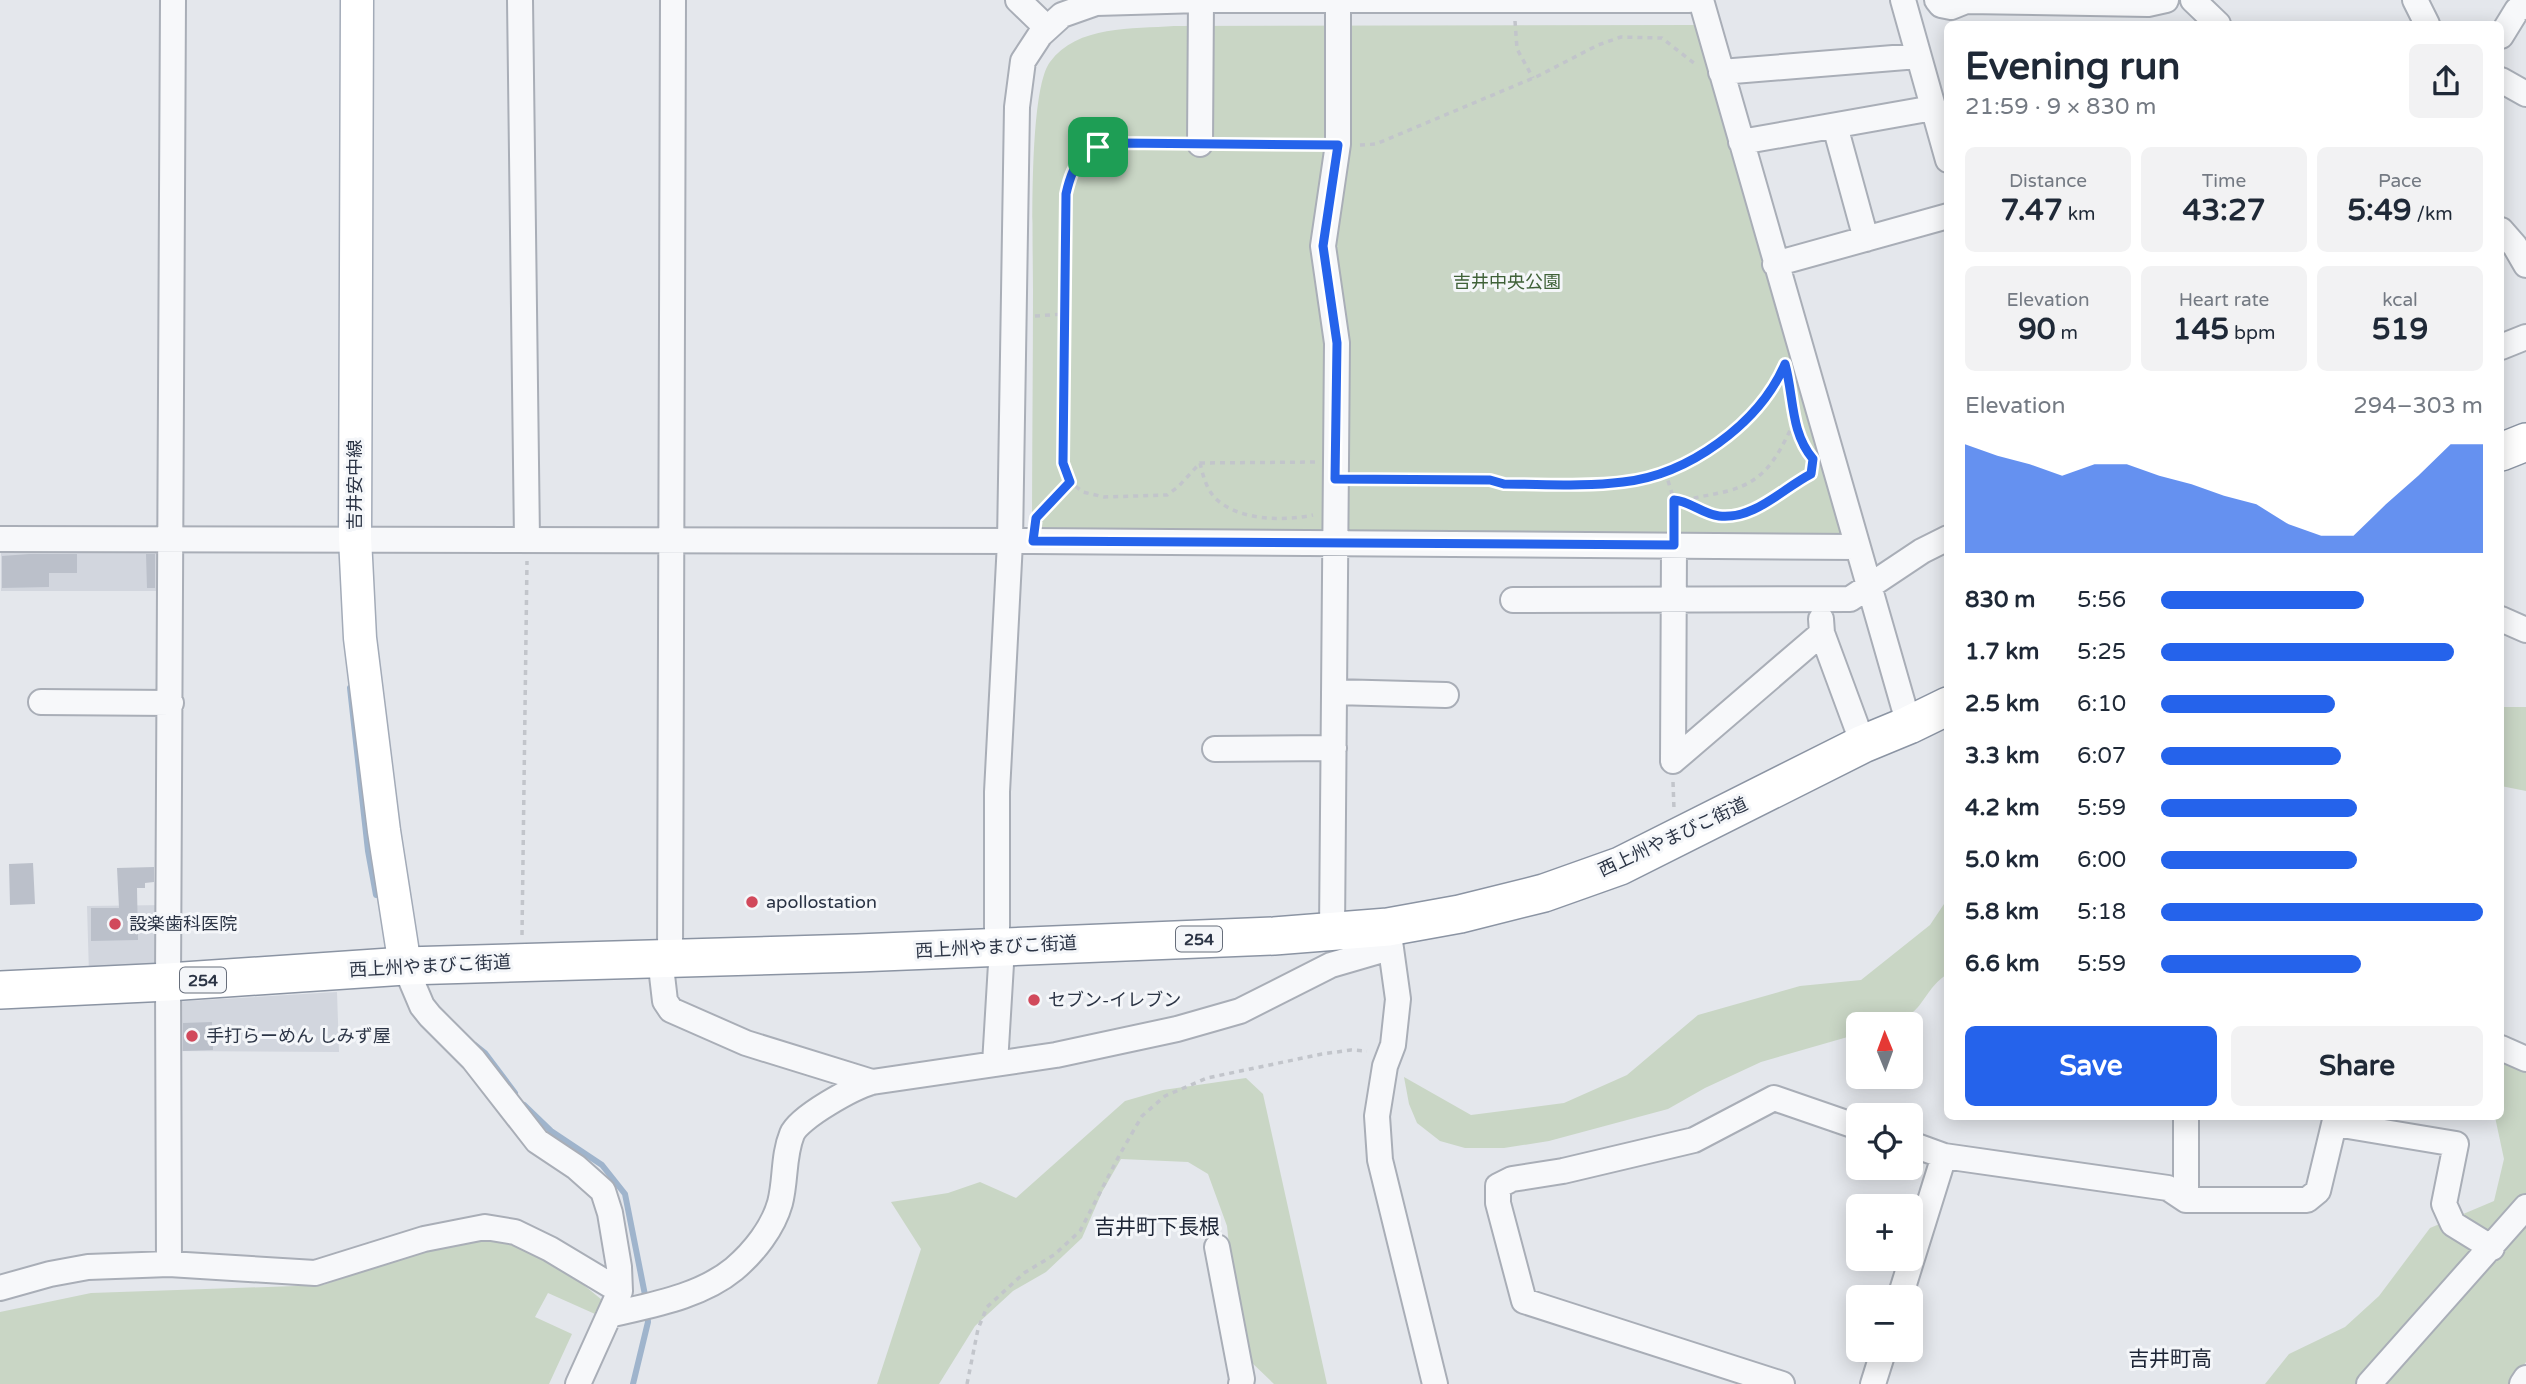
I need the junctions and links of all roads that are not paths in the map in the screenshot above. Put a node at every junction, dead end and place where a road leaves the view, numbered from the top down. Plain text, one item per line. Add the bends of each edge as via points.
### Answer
1 (173, 0) edge
2 (357, 0) edge
3 (520, 0) edge
4 (673, 0) edge
5 (1018, 0) edge
6 (1201, 0) edge
7 (1338, 0) edge
8 (1689, 0) edge
9 (1701, 0) edge
10 (1903, 0) edge
11 (1937, 0) edge
12 (2166, 0) edge
13 (2193, 0) edge
14 (2415, 0) edge
15 (2526, 5) edge
16 (2215, 21) edge
17 (2426, 21) edge
18 (1047, 28) junction
19 (2504, 31) edge
20 (1918, 56) junction
21 (1710, 73) junction
22 (2504, 82) edge
23 (2526, 94) edge
24 (1933, 108) junction
25 (1835, 126) junction
26 (1741, 142) junction
27 (1200, 144) road end
28 (1944, 146) edge
29 (1944, 217) edge
30 (1866, 239) junction
31 (1775, 264) junction
32 (2526, 337) edge
33 (2504, 346) edge
34 (2526, 442) edge
35 (2504, 451) edge
36 (355, 538) junction
37 (0, 539) edge
38 (171, 539) junction
39 (527, 540) junction
40 (671, 540) junction
41 (1944, 540) edge
42 (1022, 541) junction
43 (1336, 543) junction
44 (1674, 545) junction
45 (1857, 547) junction
46 (1868, 588) junction
47 (1513, 600) dead end
48 (1673, 601) junction
49 (1820, 601) junction
50 (2504, 620) edge
51 (2526, 630) edge
52 (1822, 634) junction
53 (1335, 692) junction
54 (1446, 695) dead end
55 (41, 702) dead end
56 (171, 703) junction
57 (1944, 708) edge
58 (1909, 725) junction
59 (1863, 744) junction
60 (1334, 748) junction
61 (1215, 749) dead end
62 (1332, 931) junction
63 (1383, 939) junction
64 (996, 948) junction
65 (665, 957) junction
66 (405, 966) junction
67 (168, 982) junction
68 (0, 990) edge
69 (2504, 1049) edge
70 (2526, 1059) edge
71 (995, 1064) junction
72 (872, 1082) junction
73 (2186, 1120) edge
74 (2336, 1120) edge
75 (1846, 1123) edge
76 (1923, 1148) edge
77 (1944, 1156) junction
78 (2186, 1200) junction
79 (2526, 1207) edge
80 (1217, 1247) dead end
81 (2492, 1248) junction
82 (169, 1264) junction
83 (1904, 1285) edge
84 (0, 1288) edge
85 (620, 1290) junction
86 (609, 1315) junction
87 (1880, 1362) edge
88 (2526, 1378) edge
89 (578, 1384) edge
90 (1241, 1384) edge
91 (1435, 1384) edge
92 (1782, 1384) edge
93 (1873, 1384) edge
94 (2369, 1384) edge
95 (2522, 1384) edge

1 - 38 street
2 - 36 main road, 吉井安中線
3 - 39 street
4 - 40 street
5 - 18 street
6 - 7 street
6 - 18 street via 1096,3 1062,15
6 - 27 street
7 - 8 street
7 - 43 street via 1338,145 1323,246 1337,343
9 - 21 street
10 - 20 street
11 - 12 street via 1951,7 1966,1 2148,4
13 - 16 street
14 - 17 street
15 - 19 street via 2517,10
18 - 42 street via 1023,61 1017,107
20 - 21 street
20 - 24 street
21 - 26 street
22 - 23 street
24 - 25 street
24 - 28 street
25 - 26 street
25 - 30 street
26 - 31 street
29 - 30 street
30 - 31 street
31 - 45 street
32 - 33 street
34 - 35 highway
36 - 38 street
36 - 39 street
36 - 66 main road, 吉井安中線 via 364,675
37 - 38 street
38 - 56 street
39 - 40 street
40 - 42 street
40 - 65 street
41 - 46 street
42 - 43 street
42 - 64 street via 997,792
43 - 44 street
43 - 53 street
44 - 45 street
44 - 48 street
45 - 46 street
46 - 49 street via 1850,599
46 - 58 street
47 - 48 street
48 - 49 street
48 - 52 street via 1673,761
49 - 52 street
50 - 51 street
52 - 59 street
53 - 54 street
53 - 60 street
55 - 56 street
56 - 67 street
57 - 58 highway, 西上州やまびこ街道 / 254
58 - 59 highway, 西上州やまびこ街道 / 254
59 - 63 highway, 西上州やまびこ街道 / 254 via 1620,866
60 - 61 street
60 - 62 street
62 - 63 highway, 西上州やまびこ街道 / 254
62 - 64 highway, 西上州やまびこ街道 / 254
63 - 71 street via 1240,1011 1177,1029
63 - 91 street via 1398,999 1377,1116 1380,1160
64 - 65 highway, 西上州やまびこ街道 / 254
64 - 71 street via 1001,964
65 - 66 highway, 西上州やまびこ街道 / 254
65 - 72 street via 665,1001 671,1010 746,1043
66 - 67 highway, 西上州やまびこ街道 / 254
66 - 85 street via 422,1006 473,1059 537,1141 603,1191
67 - 68 highway, 西上州やまびこ街道 / 254
67 - 82 street
69 - 70 street
71 - 72 street
72 - 86 street via 815,1112 793,1131 780,1203 769,1228 734,1269 679,1297
73 - 78 street
74 - 78 street via 2318,1191 2307,1200
74 - 81 street via 2456,1144 2444,1204 2453,1224
75 - 92 street via 1774,1098 1695,1140 1511,1179 1498,1186 1498,1203 1524,1301
76 - 77 street
77 - 78 street via 2168,1188
77 - 83 street
79 - 81 street
80 - 90 street
81 - 94 street
82 - 84 street via 88,1267
82 - 85 street via 314,1273 485,1227 515,1232
85 - 86 street
86 - 89 street
87 - 93 street
88 - 95 street

